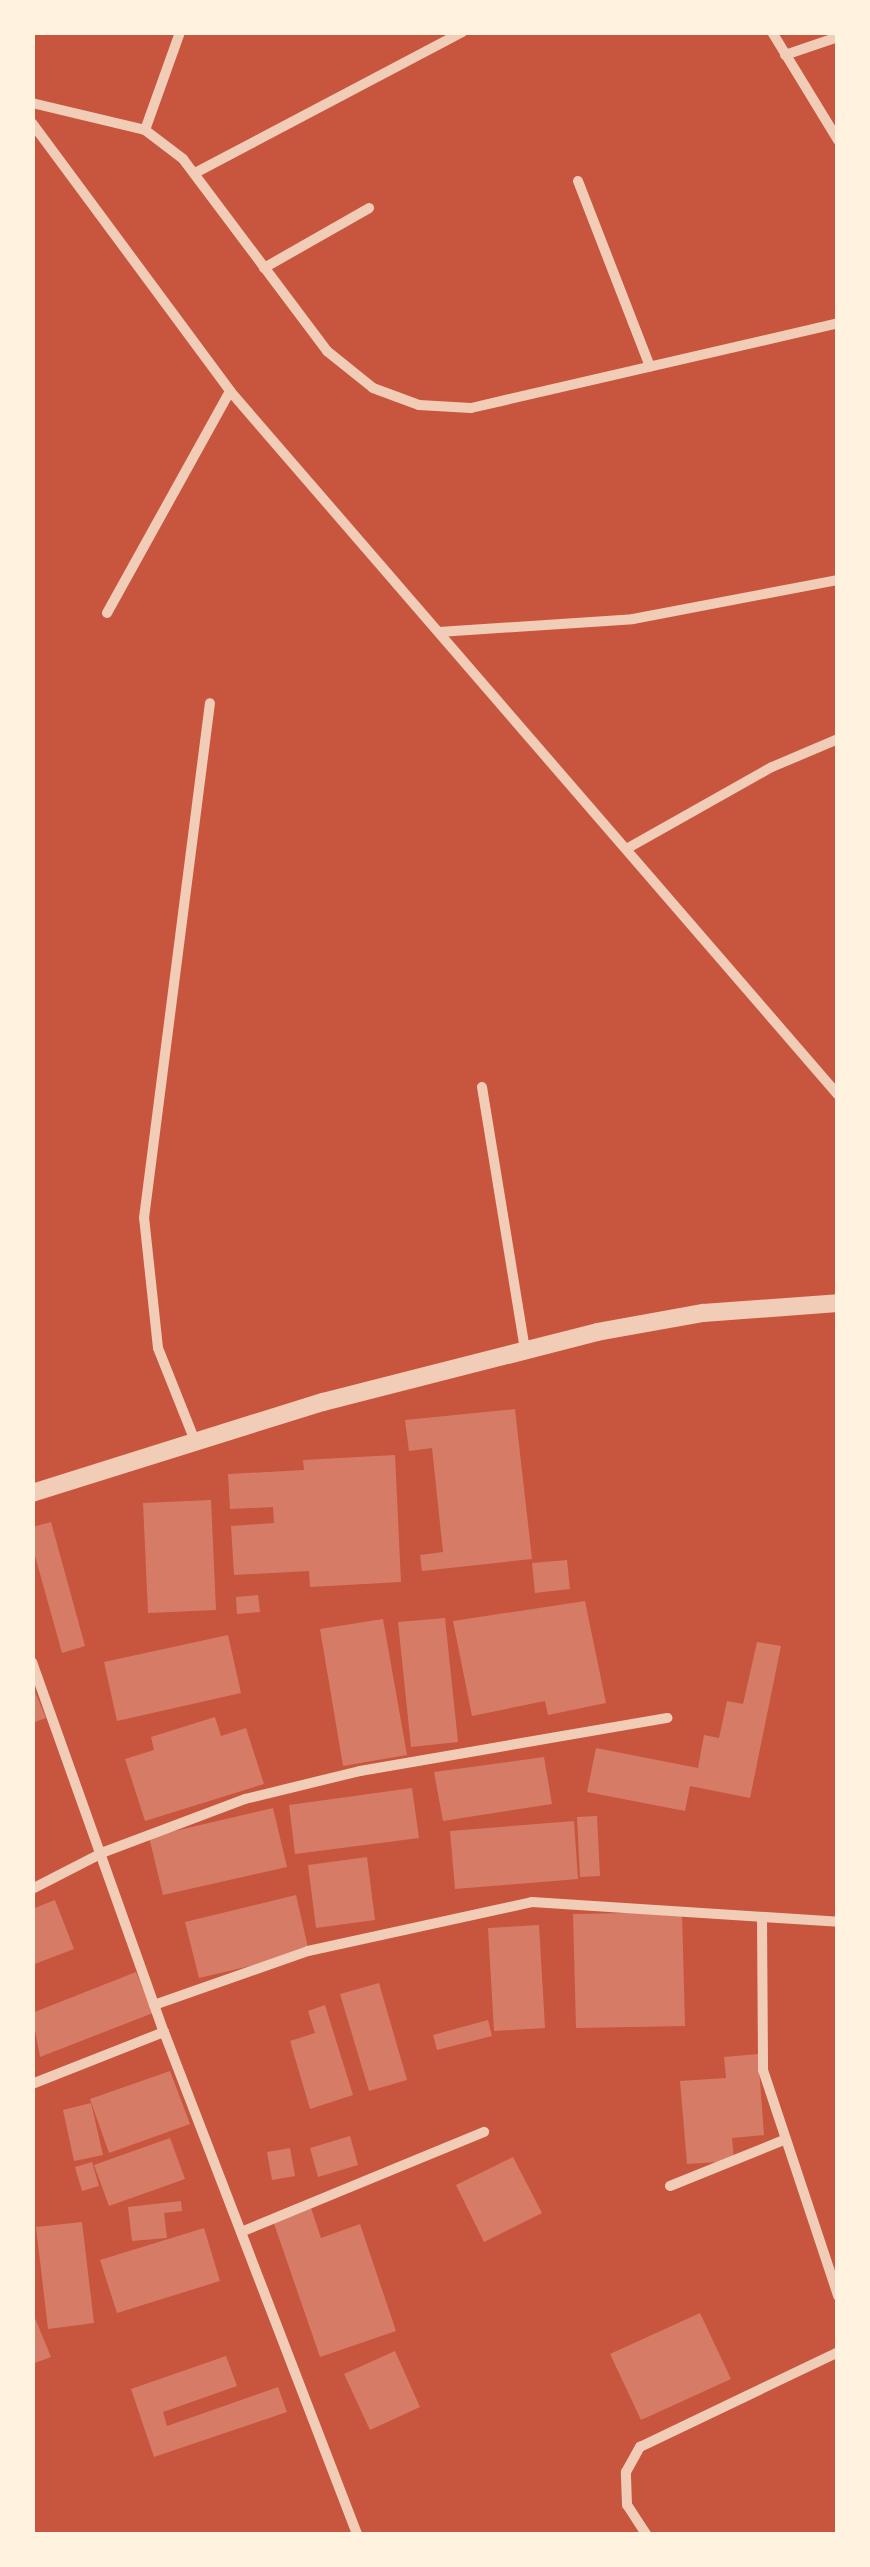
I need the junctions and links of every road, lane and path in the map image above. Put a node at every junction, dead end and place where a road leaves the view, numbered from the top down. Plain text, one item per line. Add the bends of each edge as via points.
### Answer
1 (180, 32) edge
2 (462, 32) edge
3 (772, 32) edge
4 (838, 37) edge
5 (785, 55) junction
6 (32, 103) edge
7 (32, 124) edge
8 (146, 130) junction
9 (838, 140) edge
10 (195, 174) junction
11 (578, 181) dead end
12 (369, 208) dead end
13 (264, 268) junction
14 (838, 323) edge
15 (650, 366) junction
16 (230, 392) junction
17 (838, 580) edge
18 (107, 613) dead end
19 (439, 632) junction
20 (210, 703) dead end
21 (838, 739) edge
22 (628, 848) junction
23 (482, 1087) dead end
24 (838, 1095) edge
25 (838, 1303) edge
26 (525, 1350) junction
27 (195, 1441) junction
28 (32, 1493) edge
29 (32, 1662) edge
30 (667, 1718) dead end
31 (104, 1852) junction
32 (32, 1889) edge
33 (762, 1919) junction
34 (838, 1922) edge
35 (154, 2004) junction
36 (164, 2032) junction
37 (32, 2084) edge
38 (484, 2132) dead end
39 (784, 2140) junction
40 (670, 2186) dead end
41 (241, 2232) junction
42 (838, 2296) edge
43 (838, 2352) edge
44 (357, 2534) edge
45 (646, 2534) edge

1 - 8 street
2 - 10 street
3 - 5 street
4 - 5 street
5 - 9 street
6 - 8 street
7 - 16 street
8 - 10 street
10 - 13 street
11 - 15 street
12 - 13 street
13 - 15 street via 327,351 374,388 419,404 471,408
14 - 15 street
16 - 18 street
16 - 19 street
17 - 19 street via 633,619
19 - 22 street
20 - 27 street via 144,1218 158,1348
21 - 22 street via 772,766
22 - 24 street
23 - 26 street
25 - 26 street via 702,1313
26 - 27 street
27 - 28 street
29 - 31 street
30 - 31 street via 264,1794
31 - 32 street
31 - 35 street
33 - 34 street
33 - 35 street via 532,1902 308,1951
33 - 39 street via 763,2070
35 - 36 street
36 - 37 street
36 - 41 street
38 - 41 street
39 - 40 street
39 - 42 street
41 - 44 street
43 - 45 street via 640,2447 626,2472 627,2505

